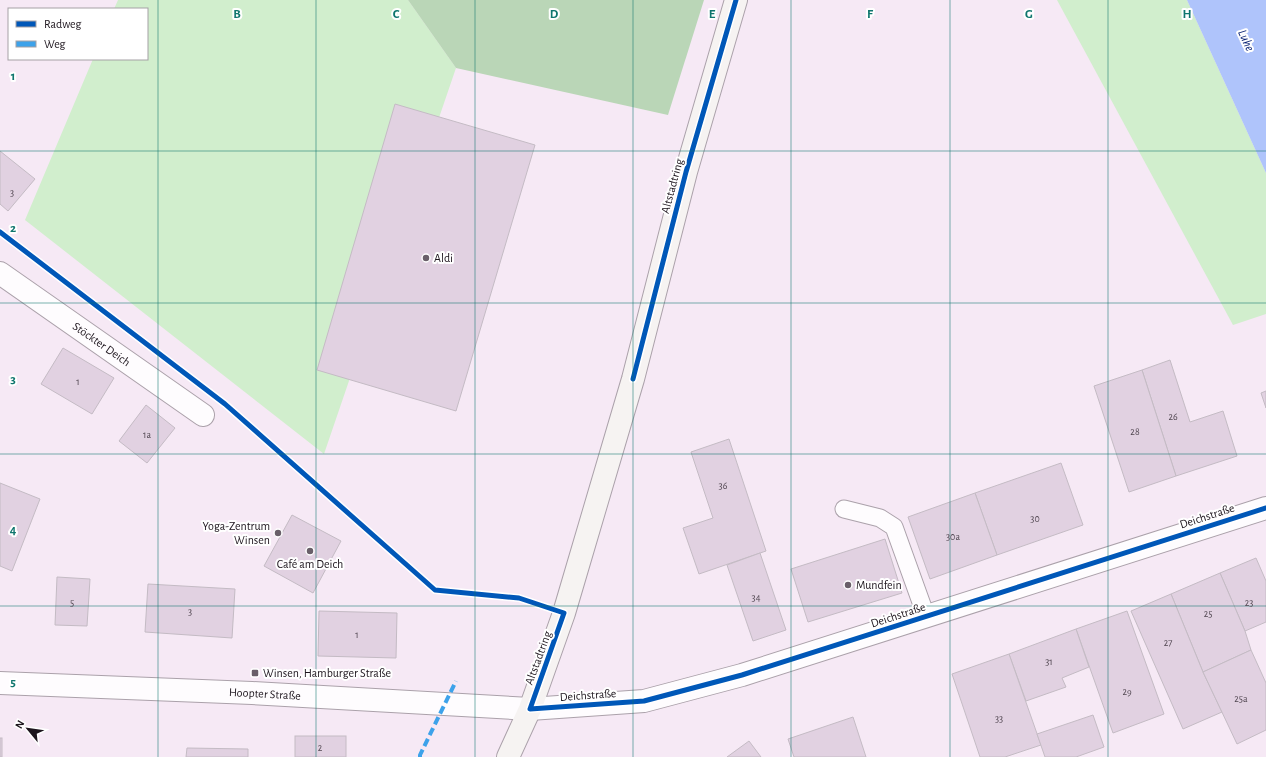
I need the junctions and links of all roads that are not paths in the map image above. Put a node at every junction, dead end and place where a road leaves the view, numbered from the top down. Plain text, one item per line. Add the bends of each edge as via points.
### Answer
1 (736, 0) edge
2 (0, 273) edge
3 (203, 415) dead end
4 (1266, 508) edge
5 (844, 509) dead end
6 (926, 616) junction
7 (0, 683) edge
8 (530, 709) junction
9 (508, 757) edge

1 - 8 main road, Altstadtring via 684,178 631,386 564,613
2 - 3 street, Stöckter Deich
4 - 6 street, Deichstraße
5 - 6 lane via 880,518 894,527
6 - 8 street, Deichstraße via 742,675 644,701
7 - 8 street, Hoopter Straße via 252,693
8 - 9 main road, Altstadtring

